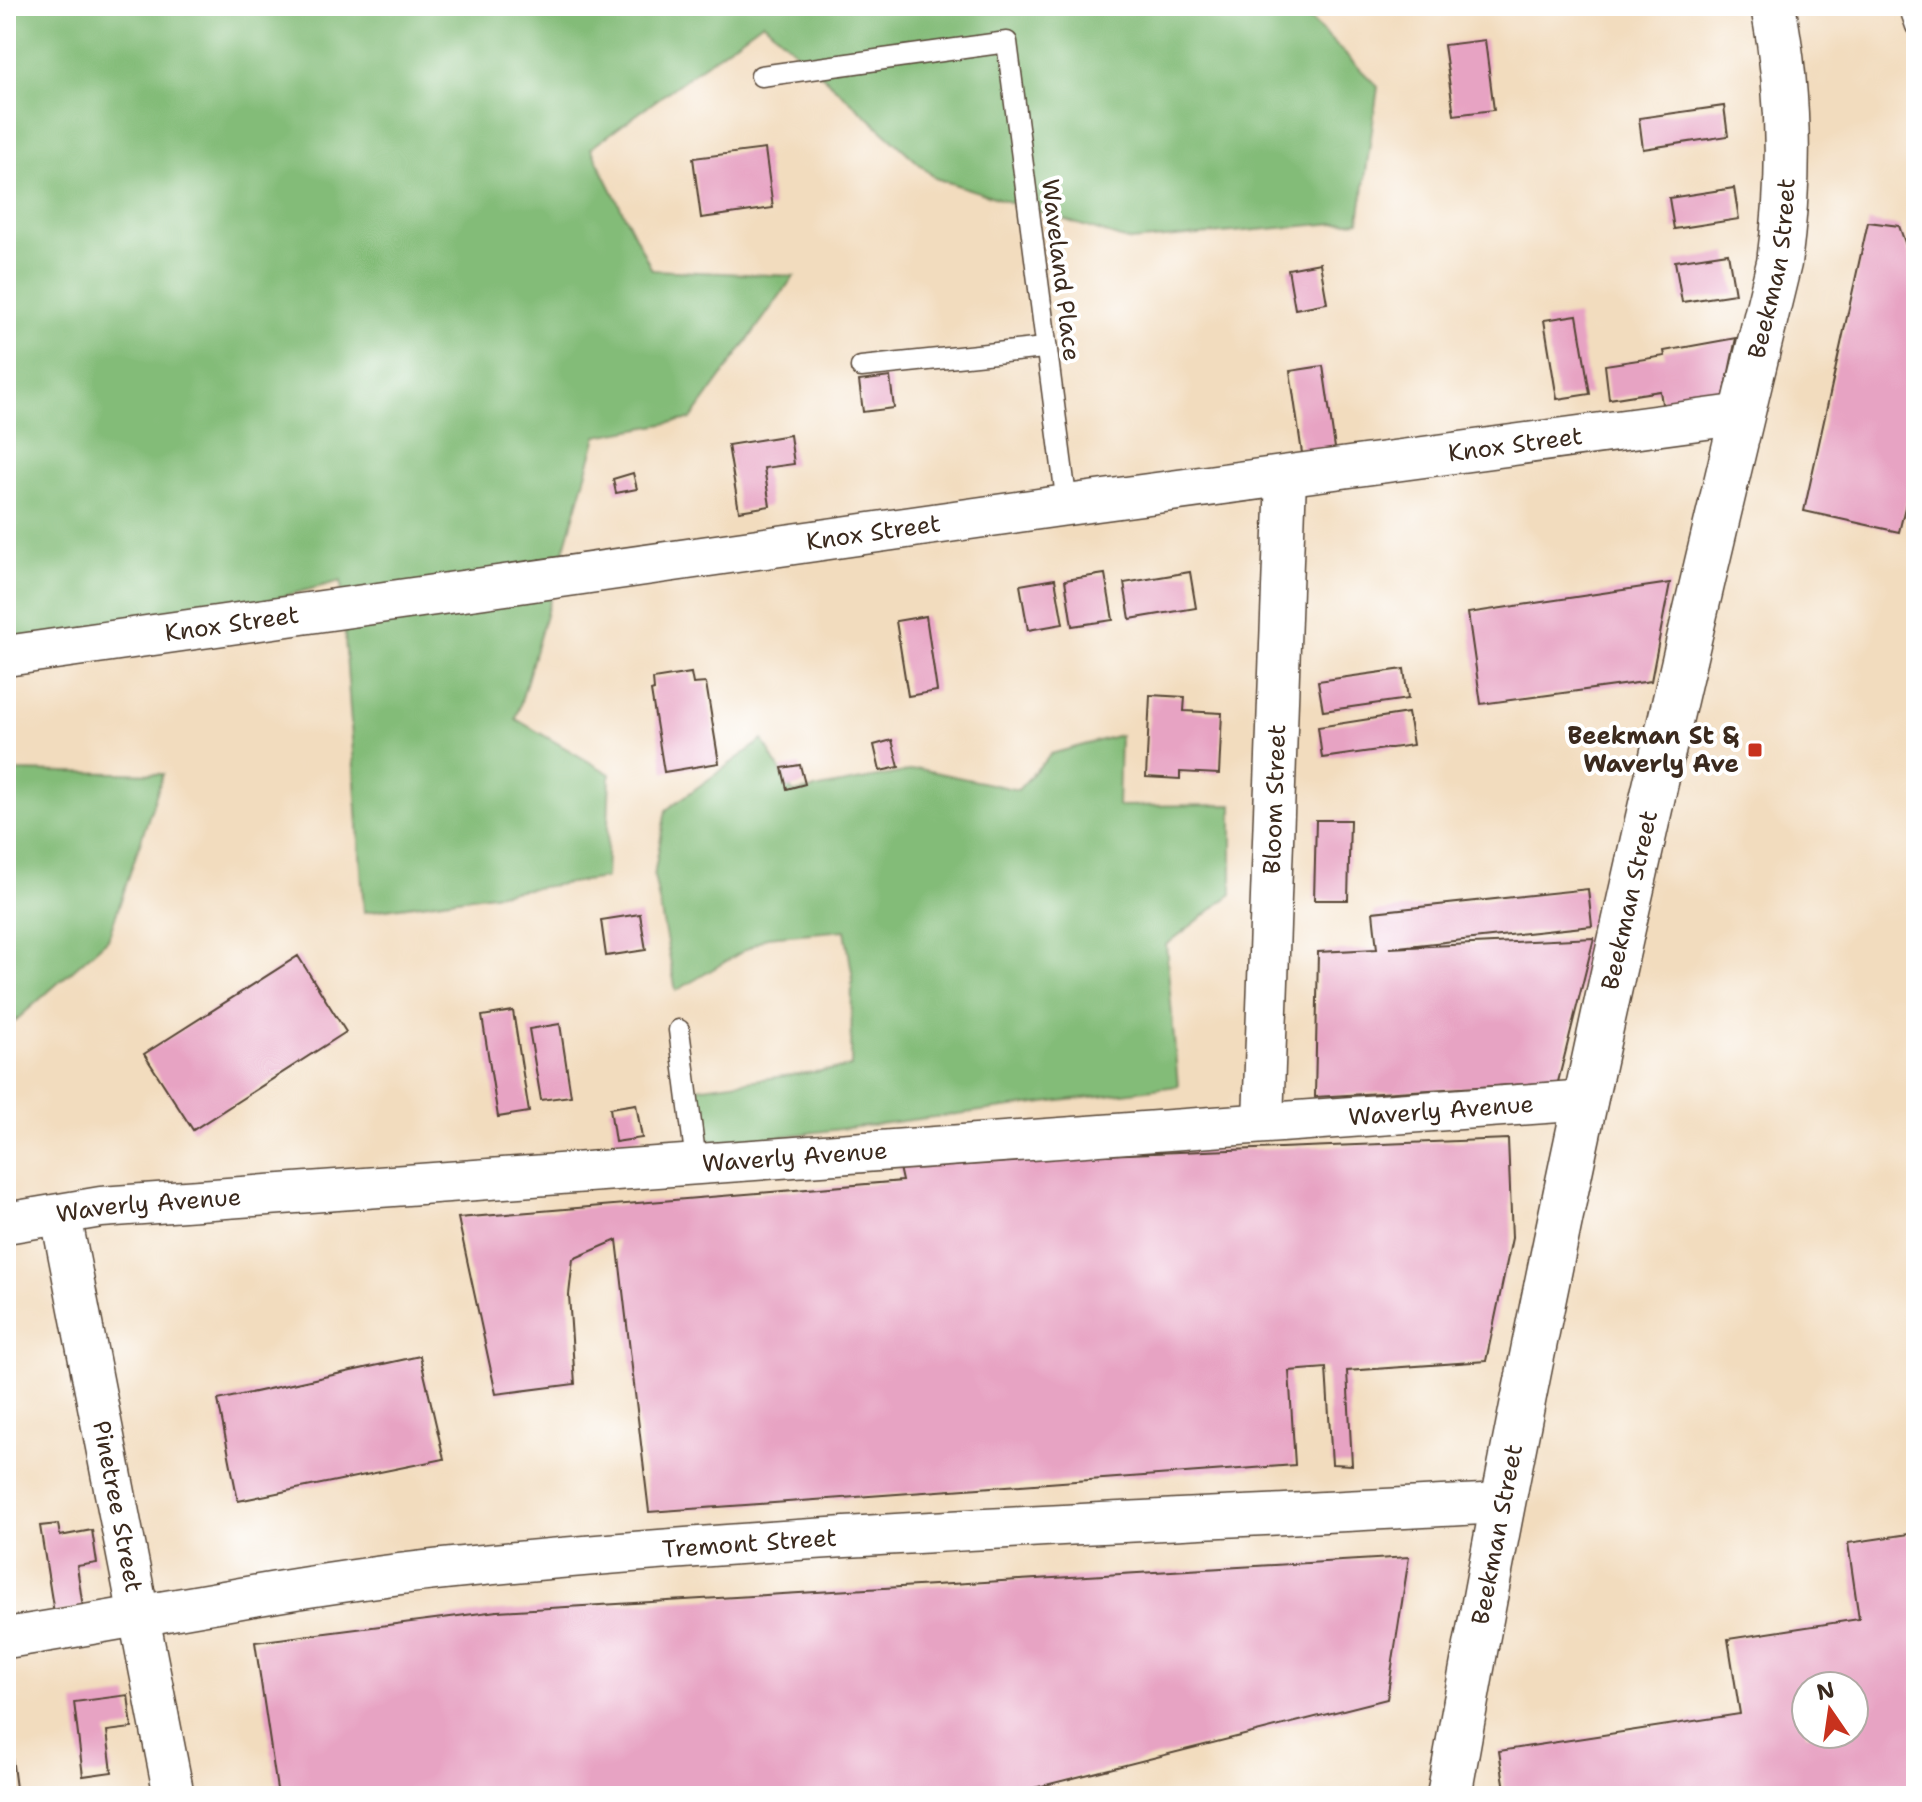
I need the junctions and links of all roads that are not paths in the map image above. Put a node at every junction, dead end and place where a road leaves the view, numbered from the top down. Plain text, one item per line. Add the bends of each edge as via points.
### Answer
1 (1773, 6) edge
2 (1909, 6) edge
3 (1916, 26) edge
4 (761, 76) dead end
5 (1044, 348) junction
6 (861, 367) dead end
7 (1743, 414) junction
8 (1286, 477) junction
9 (1067, 505) junction
10 (6, 656) edge
11 (679, 1030) dead end
12 (1587, 1100) junction
13 (1263, 1121) junction
14 (696, 1162) junction
15 (61, 1216) junction
16 (6, 1223) edge
17 (1500, 1503) junction
18 (139, 1617) junction
19 (6, 1638) edge
20 (174, 1796) edge
21 (1449, 1796) edge

1 - 7 main road, Beekman Street via 1788,116 1787,203 1779,263
2 - 3 lane
4 - 5 lane, Waveland Place via 1007,42
5 - 6 lane
5 - 9 lane, Waveland Place
7 - 8 street, Knox Street
7 - 12 main road, Beekman Street
8 - 9 street, Knox Street
8 - 13 street, Bloom Street
9 - 10 street, Knox Street
11 - 14 lane
12 - 13 street, Waverly Avenue
12 - 17 main road, Beekman Street
13 - 14 street, Waverly Avenue
14 - 15 street, Waverly Avenue via 101,1207
15 - 16 street, Waverly Avenue
15 - 18 street, Pinetree Street
17 - 18 street, Tremont Street via 500,1564 372,1577
17 - 21 main road, Beekman Street
18 - 19 street, Tremont Street
18 - 20 street, Pinetree Street

